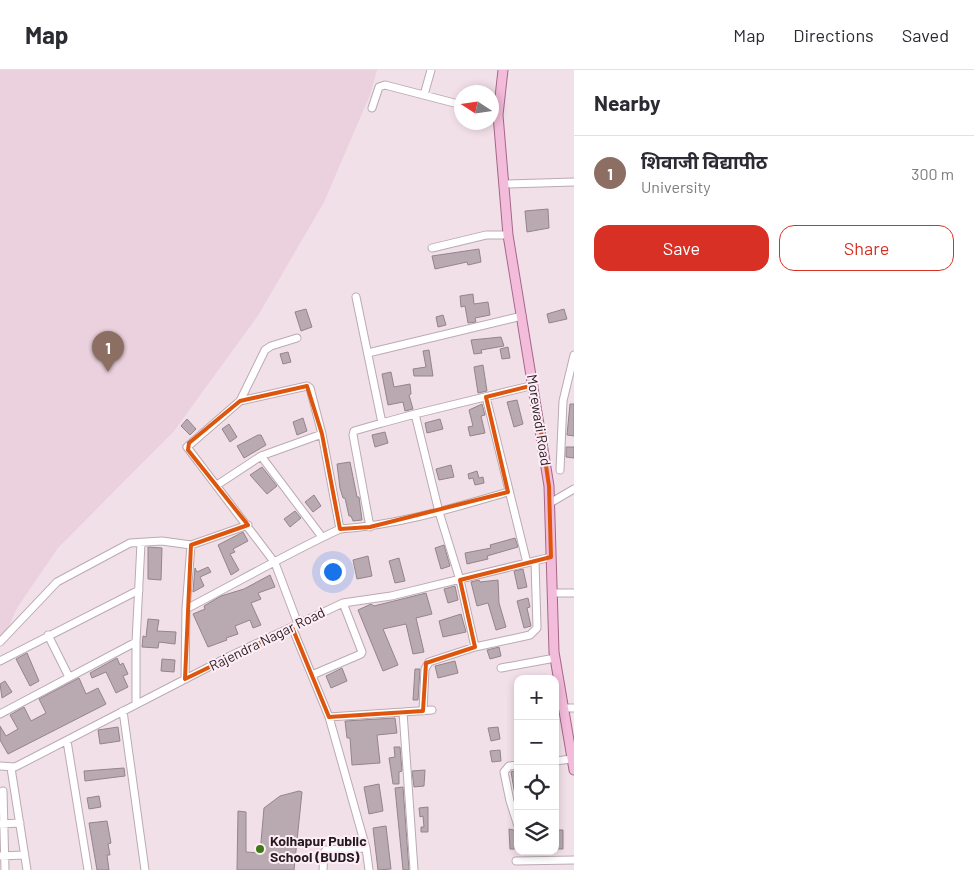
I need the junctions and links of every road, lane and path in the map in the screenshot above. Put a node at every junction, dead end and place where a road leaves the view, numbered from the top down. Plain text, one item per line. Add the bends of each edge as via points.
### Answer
1 (431, 70) edge
2 (503, 70) edge
3 (499, 92) edge
4 (424, 95) junction
5 (454, 103) edge
6 (372, 108) dead end
7 (497, 130) edge
8 (574, 182) edge
9 (504, 184) junction
10 (508, 235) junction
11 (432, 248) dead end
12 (356, 297) dead end
13 (522, 316) junction
14 (297, 338) dead end
15 (368, 354) junction
16 (574, 355) edge
17 (534, 385) junction
18 (486, 397) junction
19 (240, 400) junction
20 (415, 414) junction
21 (382, 422) junction
22 (322, 434) junction
23 (261, 456) junction
24 (560, 470) dead end
25 (217, 485) junction
26 (574, 489) edge
27 (508, 492) junction
28 (550, 503) junction
29 (439, 512) junction
30 (248, 525) junction
31 (370, 527) junction
32 (340, 528) junction
33 (322, 537) junction
34 (142, 544) junction
35 (192, 545) junction
36 (551, 557) junction
37 (535, 561) junction
38 (275, 563) junction
39 (527, 563) junction
40 (460, 580) junction
41 (139, 590) junction
42 (552, 593) junction
43 (574, 594) edge
44 (343, 603) junction
45 (186, 609) junction
46 (295, 625) junction
47 (48, 635) junction
48 (0, 642) edge
49 (136, 642) junction
50 (475, 647) junction
51 (555, 658) junction
52 (0, 661) edge
53 (502, 668) dead end
54 (312, 675) junction
55 (69, 677) junction
56 (185, 679) junction
57 (136, 704) junction
58 (563, 708) junction
59 (574, 708) edge
60 (432, 710) dead end
61 (123, 711) junction
62 (423, 711) junction
63 (403, 712) junction
64 (0, 714) edge
65 (329, 717) junction
66 (67, 741) junction
67 (572, 759) junction
68 (559, 761) edge
69 (514, 765) edge
70 (0, 766) edge
71 (11, 768) junction
72 (574, 770) edge
73 (2, 791) edge
74 (16, 791) junction
75 (514, 814) edge
76 (20, 823) junction
77 (2, 824) edge
78 (366, 848) junction
79 (24, 855) junction
80 (3, 856) edge
81 (574, 860) edge
82 (516, 861) dead end
83 (5, 870) edge
84 (27, 870) edge
85 (88, 870) edge
86 (145, 870) edge
87 (324, 870) edge
88 (369, 870) edge
89 (414, 870) edge

1 - 4 street
2 - 3 main road, Morewadi Road
4 - 5 street
4 - 6 street via 381,85
7 - 9 main road, Morewadi Road
8 - 9 street
9 - 10 main road, Morewadi Road
10 - 11 street via 486,235
10 - 13 main road, Morewadi Road
12 - 15 street
13 - 15 street
13 - 17 main road, Morewadi Road
14 - 19 street via 265,350
15 - 21 street
16 - 24 street via 563,401
17 - 18 street
17 - 28 main road, Morewadi Road
18 - 20 street
18 - 27 street
19 - 22 street via 307,386
19 - 25 street via 187,447
20 - 21 street
20 - 29 street
21 - 31 street via 354,431 353,435
22 - 23 street
22 - 32 street
23 - 25 street
23 - 33 street
25 - 30 street
26 - 28 street
27 - 29 street
27 - 39 street
28 - 36 main road, Morewadi Road
29 - 31 street
29 - 40 street
30 - 35 street
30 - 38 street
31 - 32 street
32 - 33 street
33 - 38 street
34 - 35 street via 162,541
34 - 41 street
34 - 48 street via 130,543 57,582
35 - 45 street
36 - 37 street, Rajendra Nagar Road
36 - 42 main road, Morewadi Road
37 - 39 street, Rajendra Nagar Road
37 - 50 street via 535,632
38 - 45 street
38 - 46 street
39 - 40 street, Rajendra Nagar Road
40 - 44 street, Rajendra Nagar Road
40 - 50 street
41 - 47 street
41 - 49 street
42 - 43 street
42 - 51 main road, Morewadi Road
44 - 46 street, Rajendra Nagar Road
44 - 54 street via 361,654
45 - 56 street
46 - 54 street
46 - 56 street, Rajendra Nagar Road
47 - 52 street
47 - 55 street
49 - 55 street
49 - 57 street
50 - 62 street via 427,664
51 - 53 street
51 - 58 main road, Morewadi Road
54 - 65 street
55 - 64 street
56 - 57 street, Rajendra Nagar Road
57 - 61 street, Rajendra Nagar Road
58 - 59 street
58 - 67 main road, Morewadi Road
60 - 62 street
61 - 66 street, Rajendra Nagar Road
61 - 86 street
62 - 63 street
63 - 65 street
63 - 89 street
65 - 78 street
66 - 71 street, Rajendra Nagar Road
66 - 85 street
67 - 68 street
67 - 72 main road, Morewadi Road
69 - 75 street via 504,772
70 - 71 street
71 - 74 street
73 - 74 street
73 - 77 street
74 - 76 street
76 - 77 street
76 - 79 street
77 - 80 street
78 - 87 street via 326,850
78 - 88 street
79 - 80 street
79 - 84 street
80 - 83 street
81 - 82 street

